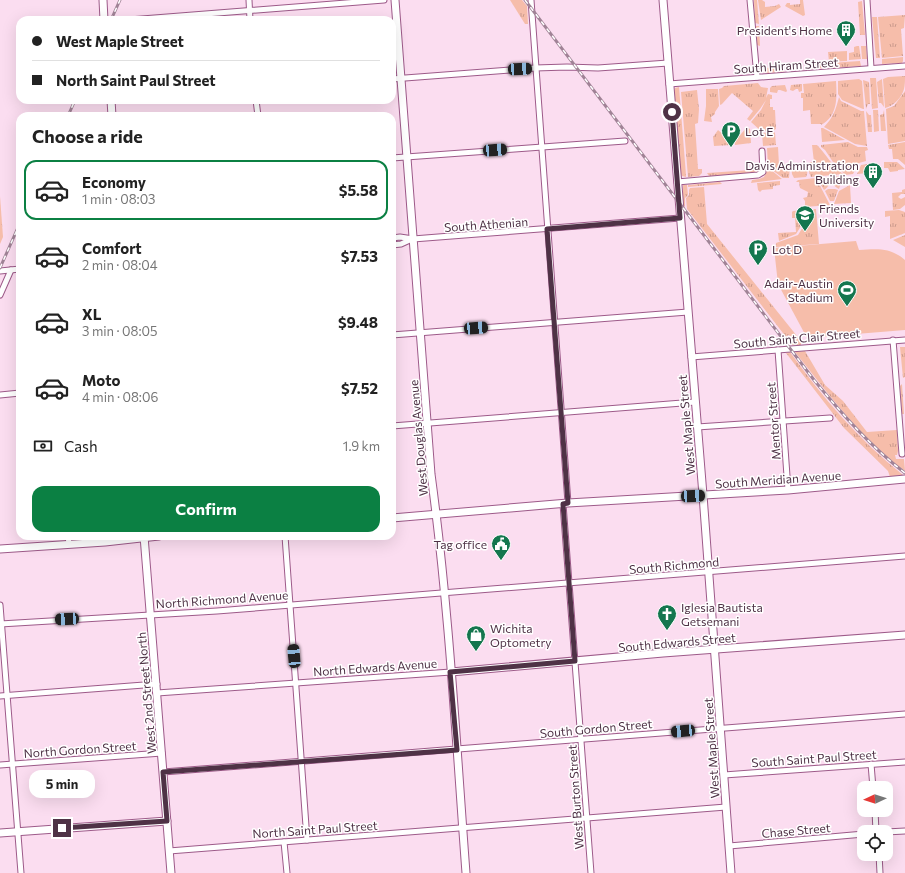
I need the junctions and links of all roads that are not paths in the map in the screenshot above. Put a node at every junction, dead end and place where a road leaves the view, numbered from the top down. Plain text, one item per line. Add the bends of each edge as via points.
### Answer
1 (103, 0) edge
2 (249, 0) edge
3 (384, 0) edge
4 (395, 0) edge
5 (530, 0) edge
6 (663, 0) edge
7 (750, 0) edge
8 (867, 0) edge
9 (250, 10) junction
10 (104, 16) edge
11 (177, 16) edge
12 (250, 16) edge
13 (668, 63) junction
14 (905, 66) edge
15 (535, 68) junction
16 (871, 68) junction
17 (757, 77) junction
18 (396, 78) edge
19 (400, 78) junction
20 (670, 84) junction
21 (625, 141) dead end
22 (541, 147) junction
23 (762, 151) dead end
24 (406, 157) junction
25 (396, 158) edge
26 (677, 182) junction
27 (680, 218) junction
28 (547, 229) junction
29 (396, 238) edge
30 (413, 239) junction
31 (396, 245) edge
32 (16, 269) edge
33 (11, 270) junction
34 (0, 271) edge
35 (0, 294) edge
36 (688, 312) junction
37 (554, 322) junction
38 (420, 332) junction
39 (396, 335) edge
40 (893, 340) junction
41 (905, 340) edge
42 (778, 350) junction
43 (691, 357) junction
44 (16, 393) edge
45 (0, 395) edge
46 (695, 402) junction
47 (562, 413) junction
48 (830, 418) dead end
49 (783, 421) junction
50 (427, 424) junction
51 (396, 426) edge
52 (698, 427) junction
53 (902, 454) dead end
54 (905, 479) edge
55 (788, 490) junction
56 (703, 495) junction
57 (566, 504) junction
58 (437, 514) junction
59 (396, 518) edge
60 (68, 540) edge
61 (112, 540) edge
62 (144, 540) edge
63 (285, 540) edge
64 (69, 544) junction
65 (0, 549) edge
66 (905, 556) edge
67 (709, 572) junction
68 (569, 583) junction
69 (445, 594) junction
70 (0, 605) edge
71 (290, 605) junction
72 (151, 614) junction
73 (1, 624) edge
74 (905, 635) edge
75 (715, 649) junction
76 (575, 661) junction
77 (450, 672) junction
78 (296, 683) junction
79 (157, 684) junction
80 (157, 693) junction
81 (7, 695) junction
82 (0, 696) edge
83 (905, 714) edge
84 (720, 728) junction
85 (581, 739) junction
86 (457, 750) junction
87 (162, 753) junction
88 (302, 762) junction
89 (905, 762) edge
90 (12, 764) junction
91 (871, 764) junction
92 (0, 765) edge
93 (163, 772) junction
94 (724, 775) junction
95 (872, 781) edge
96 (726, 807) junction
97 (587, 818) junction
98 (167, 821) junction
99 (463, 828) junction
100 (905, 830) edge
101 (893, 831) edge
102 (18, 832) junction
103 (0, 833) edge
104 (857, 835) edge
105 (307, 840) junction
106 (284, 842) junction
107 (729, 846) junction
108 (169, 851) junction
109 (879, 861) edge
110 (21, 873) edge
111 (171, 873) edge
112 (287, 873) edge
113 (466, 873) edge
114 (591, 873) edge
115 (731, 873) edge
116 (880, 873) edge

1 - 10 street
2 - 9 street
3 - 9 street
4 - 19 street, West Douglas Avenue
5 - 15 street, West Burton Street
6 - 13 street, West Maple Street
7 - 17 street
8 - 16 street
9 - 11 street
9 - 12 street
13 - 15 street via 598,68
13 - 20 street, West Maple Street
14 - 16 street, South Hiram Street
15 - 19 street
15 - 22 street, West Burton Street
16 - 17 street, South Hiram Street
17 - 20 street, South Hiram Street
18 - 19 street
19 - 24 street, West Douglas Avenue
20 - 26 street, West Maple Street
21 - 22 street
22 - 24 street
22 - 28 street, West Burton Street
23 - 26 street via 763,172 758,175
24 - 25 street
24 - 30 street, West Douglas Avenue
26 - 27 street, West Maple Street
27 - 28 street, South Athenian
27 - 36 street, West Maple Street
28 - 30 street, South Athenian
28 - 37 street, West Burton Street
29 - 30 street
30 - 31 street
30 - 38 street, West Douglas Avenue
32 - 33 street
33 - 34 street
33 - 35 street
36 - 37 street
36 - 43 street, West Maple Street
37 - 38 street
37 - 47 street, West Burton Street
38 - 39 street
38 - 50 street, West Douglas Avenue
40 - 41 street, South Saint Clair Street
40 - 42 street, South Saint Clair Street
40 - 53 street
42 - 43 street, South Saint Clair Street
42 - 49 street, Mentor Street
43 - 46 street, West Maple Street
44 - 45 street
46 - 47 street
46 - 52 street, West Maple Street
47 - 50 street
47 - 57 street, West Burton Street
48 - 49 street
49 - 52 street
49 - 55 street, Mentor Street
50 - 51 street
50 - 58 street, West Douglas Avenue
52 - 56 street, West Maple Street
54 - 55 street, South Meridian Avenue
55 - 56 street, South Meridian Avenue
56 - 57 street, South Meridian Avenue
56 - 67 street, West Maple Street
57 - 58 street, South Meridian Avenue
57 - 68 street, West Burton Street
58 - 59 street, South Meridian Avenue
58 - 69 street, West Douglas Avenue
60 - 64 street
61 - 64 street
62 - 72 street, West 2nd Street North
63 - 71 street
64 - 65 street
66 - 67 street, South Richmond
67 - 68 street, South Richmond
67 - 75 street, West Maple Street
68 - 69 street, South Richmond
68 - 76 street, West Burton Street
69 - 71 street, North Richmond Avenue
69 - 77 street, West Douglas Avenue
70 - 73 street
71 - 72 street, North Richmond Avenue
71 - 78 street
72 - 73 street, North Richmond Avenue
72 - 79 street, West 2nd Street North
73 - 81 street
74 - 75 street, South Edwards Street
75 - 76 street, South Edwards Street
75 - 84 street, West Maple Street
76 - 77 street, South Edwards Street
76 - 85 street, West Burton Street
77 - 78 street, North Edwards Avenue
77 - 86 street, West Douglas Avenue
78 - 80 street, North Edwards Avenue
78 - 88 street
79 - 80 street, West 2nd Street North
79 - 81 street
80 - 87 street, West 2nd Street North
81 - 82 street
81 - 90 street
83 - 84 street, South Gordon Street
84 - 85 street, South Gordon Street
84 - 94 street, West Maple Street
85 - 86 street, South Gordon Street
85 - 97 street, West Burton Street
86 - 88 street
86 - 99 street, West Douglas Avenue
87 - 90 street, North Gordon Street
87 - 93 street, West 2nd Street North
88 - 93 street
88 - 105 street
89 - 91 street, South Saint Paul Street
90 - 92 street, North Gordon Street
90 - 102 street
91 - 94 street, South Saint Paul Street
91 - 95 street
93 - 98 street, West 2nd Street North
94 - 96 street, West Maple Street
96 - 97 street
96 - 107 street, West Maple Street
97 - 99 street
97 - 114 street, West Burton Street
98 - 102 street
98 - 108 street, West 2nd Street North
99 - 105 street, North Saint Paul Street
99 - 113 street, West Douglas Avenue
100 - 101 street
102 - 103 street
102 - 110 street
104 - 107 street, Chase Street
105 - 106 street, North Saint Paul Street
106 - 108 street, North Saint Paul Street
106 - 112 street
107 - 115 street, West Maple Street
108 - 111 street, West 2nd Street North
109 - 116 street

